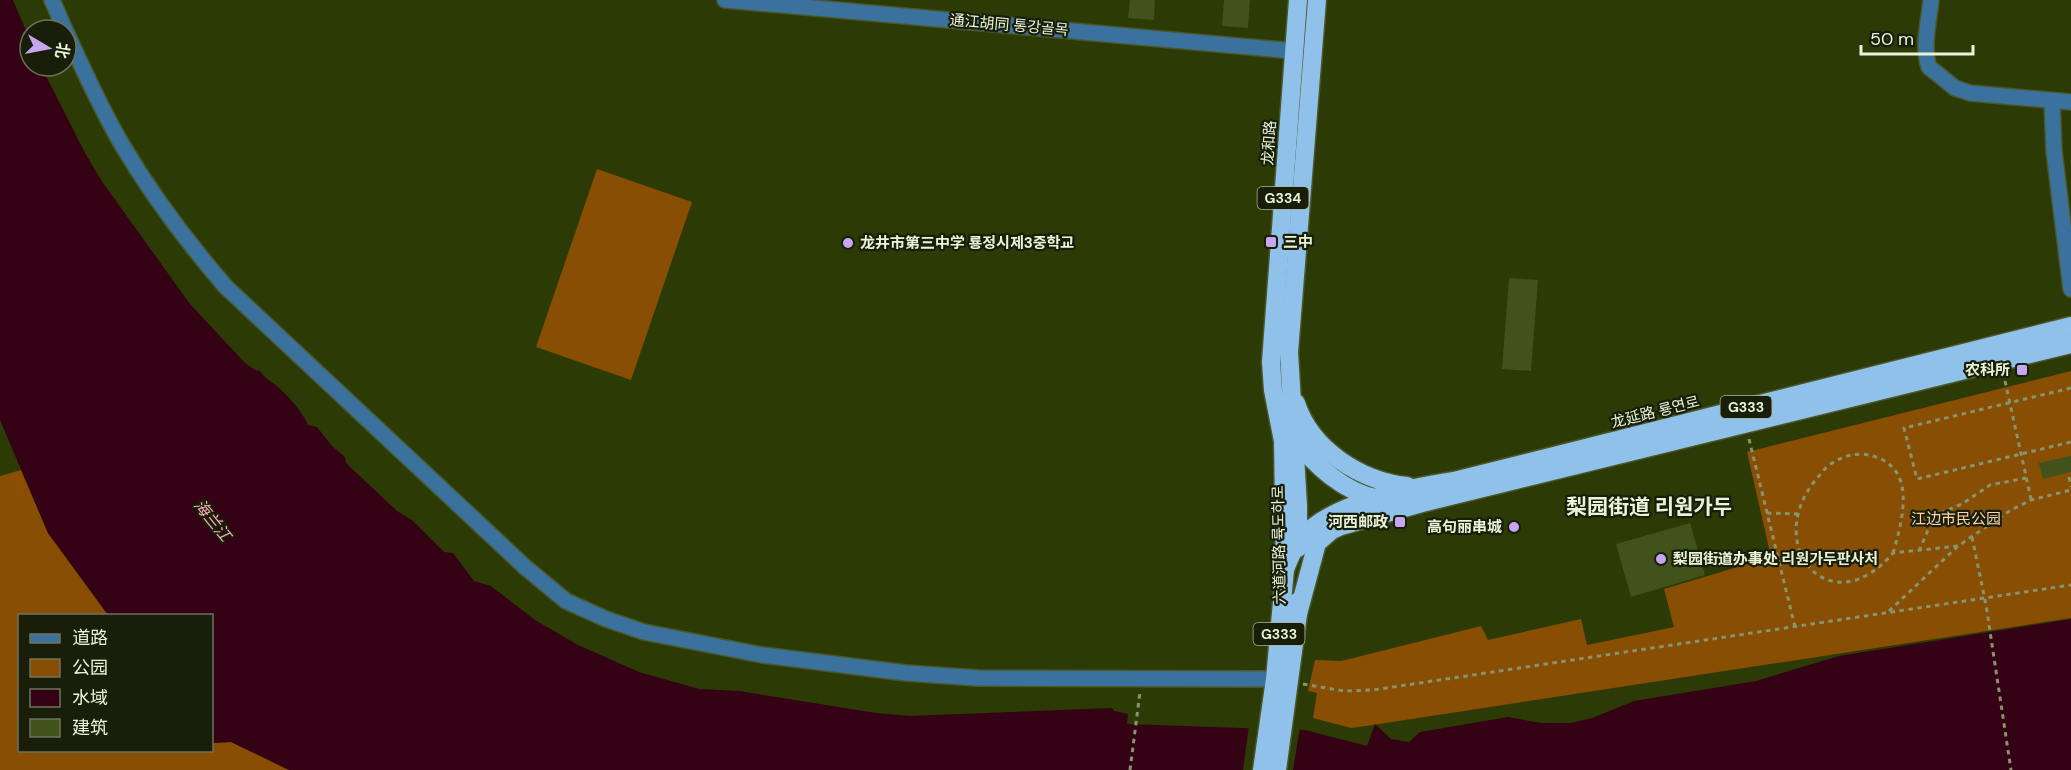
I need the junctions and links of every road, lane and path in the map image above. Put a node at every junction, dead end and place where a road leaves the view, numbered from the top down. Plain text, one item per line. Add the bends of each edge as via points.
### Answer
1 (52, 0) edge
2 (725, 0) edge
3 (1298, 0) edge
4 (1317, 0) edge
5 (1931, 0) edge
6 (60, 18) edge
7 (1294, 51) junction
8 (78, 55) edge
9 (2052, 101) junction
10 (2071, 102) edge
11 (2071, 289) edge
12 (2071, 326) edge
13 (2071, 344) edge
14 (2005, 381) dead end
15 (2071, 388) edge
16 (1283, 393) junction
17 (2009, 403) junction
18 (1745, 424) junction
19 (1295, 439) junction
20 (2071, 442) edge
21 (2021, 454) junction
22 (2069, 477) dead end
23 (2026, 478) junction
24 (2071, 488) edge
25 (1422, 495) junction
26 (1373, 498) junction
27 (2031, 500) junction
28 (1767, 513) junction
29 (1798, 514) junction
30 (1972, 537) junction
31 (1299, 542) junction
32 (1958, 546) junction
33 (1919, 551) junction
34 (1893, 553) junction
35 (1285, 569) junction
36 (2071, 585) edge
37 (1984, 598) junction
38 (1888, 613) junction
39 (1298, 614) junction
40 (1795, 627) junction
41 (1142, 678) junction
42 (1282, 681) junction
43 (1280, 700) junction
44 (1130, 770) edge
45 (1262, 770) edge
46 (1277, 770) edge
47 (2011, 770) edge

1 - 6 street
2 - 7 street, 通江胡同 통강골목
3 - 7 highway, 龙和路 / G334
4 - 16 highway, G334
5 - 9 street via 1929,67 1956,88 1970,93
7 - 16 highway, 龙和路 / G334 via 1272,325 1271,362
8 - 41 street via 121,143 164,208 226,287 566,601 644,632 762,655 978,678
9 - 10 street
9 - 11 street via 2054,151
12 - 25 highway, 龙延路 룡연로 / G333 via 1454,481
13 - 18 highway, 龙延路 룡연로 / G333
14 - 17 path
15 - 17 path
16 - 19 highway, 龙延路 룡연로 / G334
16 - 25 highway, 龙延路 룡연로 / G334 via 1321,443 1342,462 1367,476
16 - 35 highway, 六道河路 륙도하로
17 - 21 path
17 - 21 path via 1905,428 1917,479
18 - 25 highway, 龙延路 룡연로 / G333
18 - 28 path
19 - 26 highway, 龙延路 룡연로 / G334 via 1324,471
19 - 31 highway, 六道河路 륙도하로
20 - 21 path
21 - 23 path
22 - 24 path
23 - 27 path
23 - 33 path via 1990,485 1962,504 1934,516
24 - 27 path
25 - 26 highway, 龙延路 룡연로 / G334 via 1404,503
25 - 39 highway, 龙延路 룡연로 via 1341,526 1323,537 1314,551
26 - 31 highway via 1320,522
27 - 30 path
28 - 29 path
28 - 40 path
29 - 34 path via 1799,548 1815,574 1826,580 1839,582 1869,575
29 - 34 path via 1806,493 1826,468 1840,458 1869,454 1885,460 1897,473 1903,491 1904,510
30 - 32 path
30 - 37 path
31 - 35 highway
31 - 39 highway, 六道河路 륙도하로 via 1295,594
32 - 33 path
32 - 38 path
33 - 34 path
35 - 42 highway, 六道河路 륙도하로 / G333
36 - 37 path
37 - 38 path
37 - 47 path
38 - 40 path
39 - 42 highway, 六道河路 륙도하로 / G333
40 - 42 path via 1373,690 1344,691
41 - 42 street
41 - 44 path
42 - 43 highway, 六道河路 륙도하로 / G333
43 - 45 highway, 六道河路 륙도하로 / G333
43 - 46 highway, 六道河路 륙도하로 / G333

